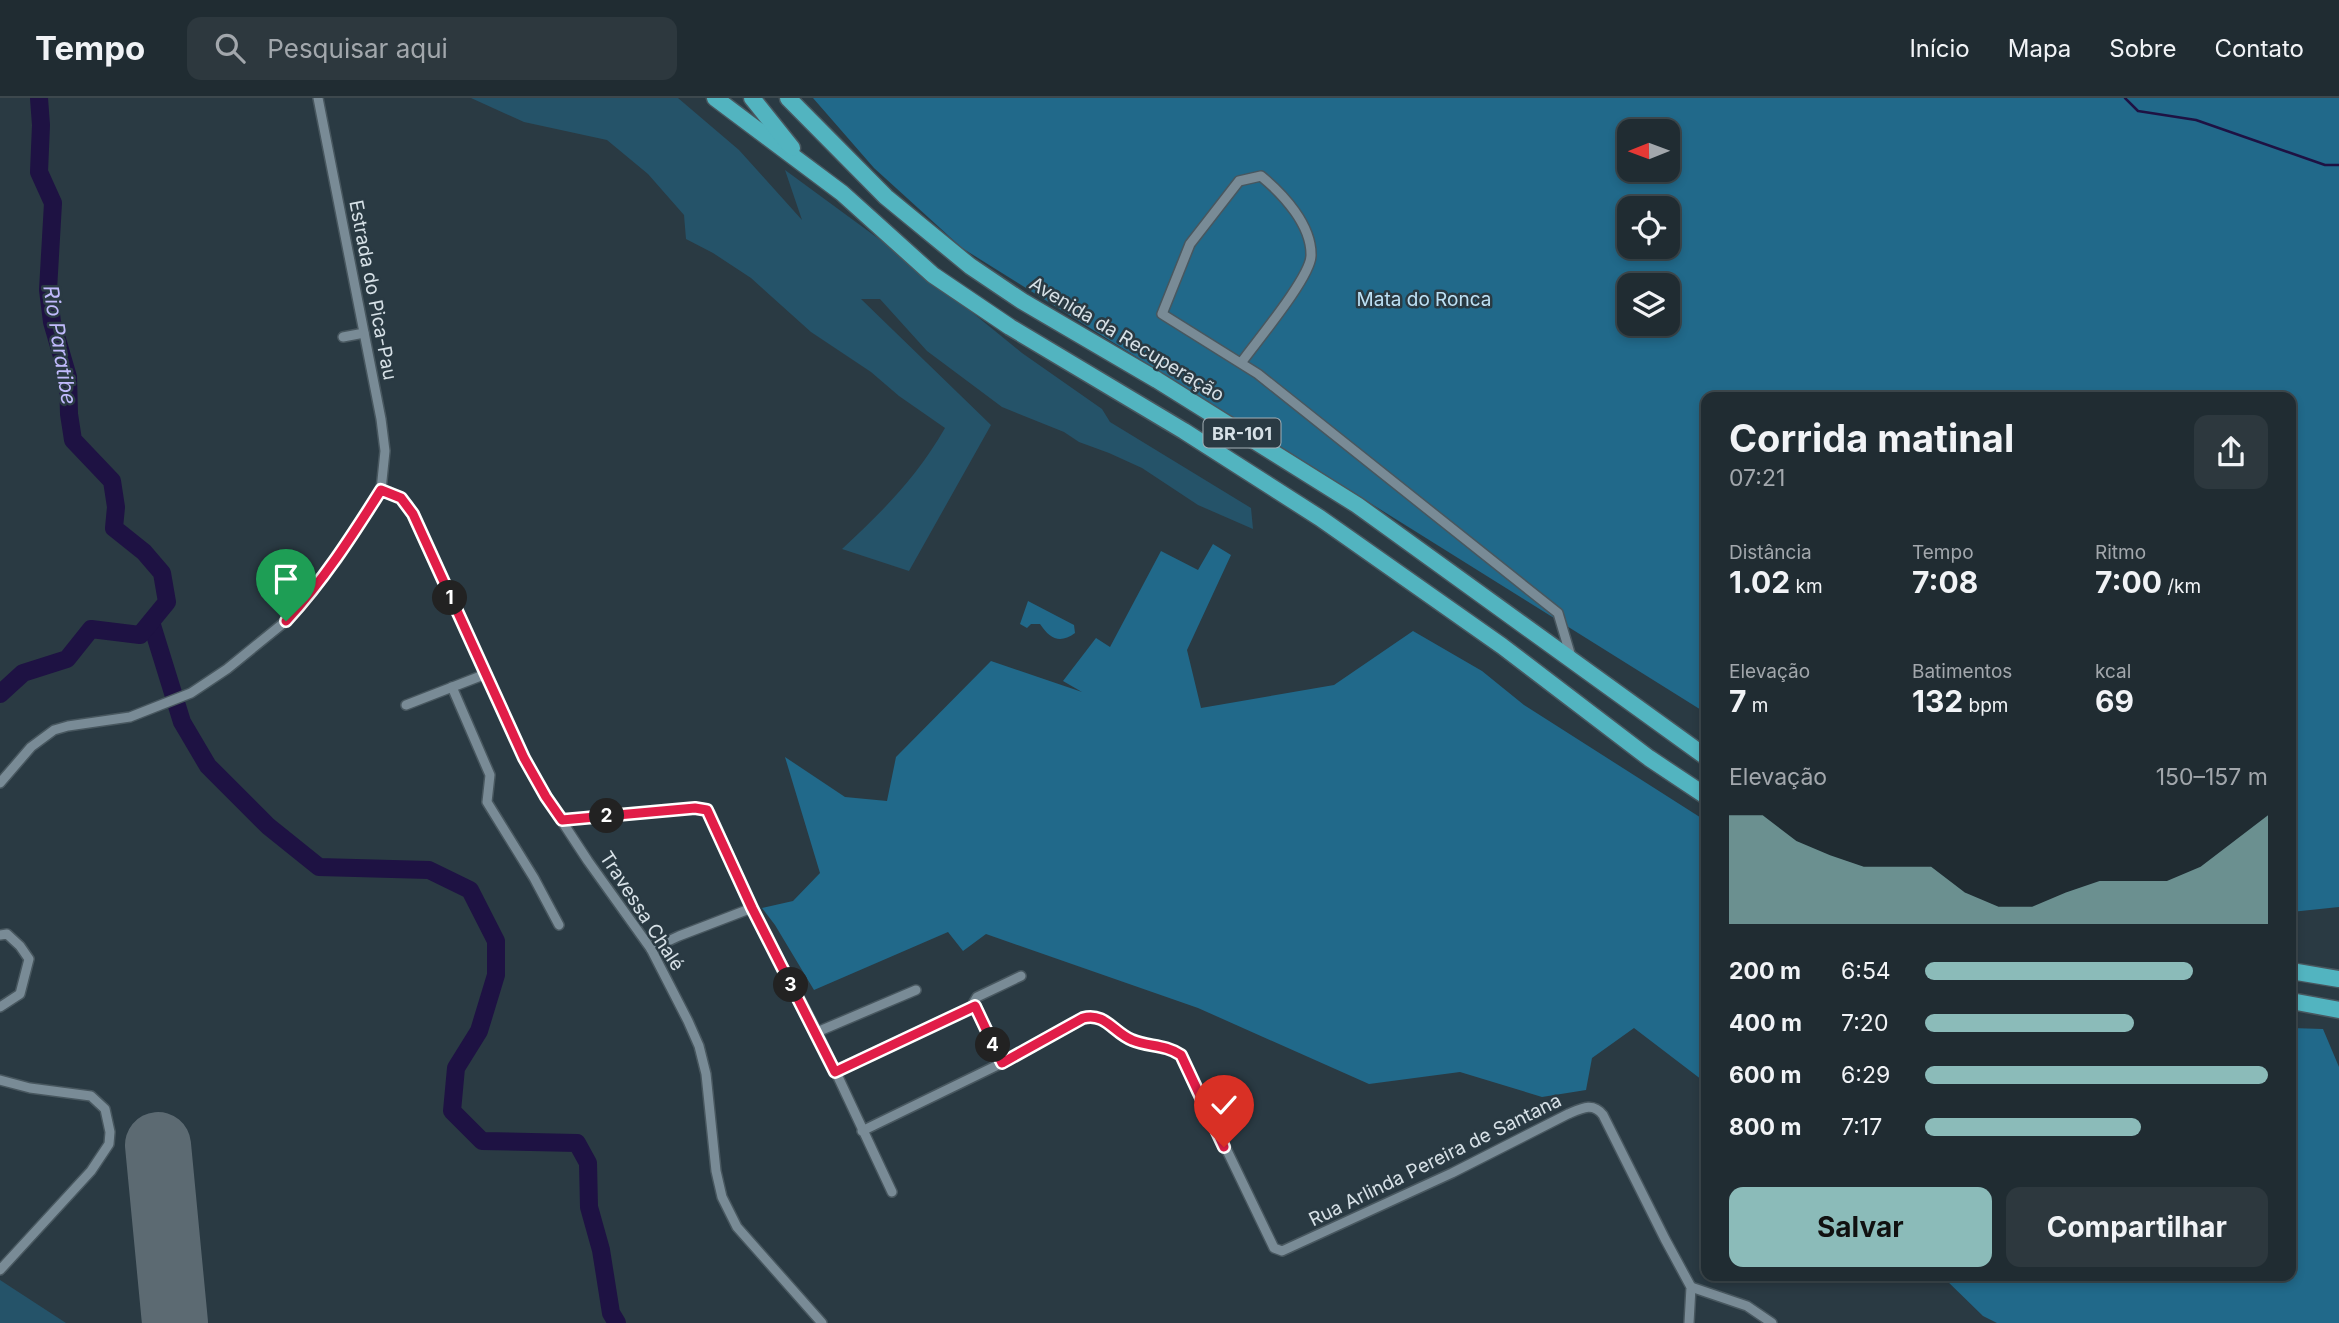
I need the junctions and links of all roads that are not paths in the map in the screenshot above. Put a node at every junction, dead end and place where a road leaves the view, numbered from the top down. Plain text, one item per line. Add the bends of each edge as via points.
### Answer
1 (318, 98) edge
2 (715, 98) edge
3 (752, 98) edge
4 (788, 98) edge
5 (802, 161) junction
6 (364, 333) junction
7 (343, 337) dead end
8 (1241, 363) junction
9 (381, 490) junction
10 (1572, 661) junction
11 (486, 674) junction
12 (452, 687) junction
13 (406, 705) dead end
14 (1701, 753) edge
15 (0, 783) edge
16 (1701, 793) edge
17 (562, 820) junction
18 (752, 908) junction
19 (559, 925) dead end
20 (0, 935) edge
21 (651, 949) junction
22 (2296, 972) edge
23 (1021, 976) dead end
24 (2339, 979) edge
25 (916, 990) dead end
26 (2296, 1002) edge
27 (974, 1004) junction
28 (0, 1007) edge
29 (2339, 1010) edge
30 (817, 1032) junction
31 (1002, 1063) junction
32 (835, 1072) junction
33 (0, 1080) edge
34 (862, 1131) junction
35 (892, 1192) dead end
36 (0, 1269) edge
37 (1691, 1287) junction
38 (822, 1323) edge
39 (1689, 1323) edge
40 (1772, 1323) edge

1 - 6 street, Estrada do Pica-Pau
2 - 5 highway
3 - 5 highway, BR-101
4 - 10 highway, Avenida da Recuperação / BR-101 via 886,197 970,266 1357,505
5 - 16 highway, BR-101 via 933,275 1309,510
6 - 7 street
6 - 9 street, Estrada do Pica-Pau via 385,451
8 - 8 street via 1162,314 1190,244 1239,181 1261,176 1281,192 1307,233 1311,257 1303,278
8 - 10 street via 1558,613
9 - 11 street, Travessa Chalé via 401,498 413,514
9 - 15 street via 336,561 293,613 227,669 191,693 130,717 54,730 31,747
10 - 14 highway, Avenida da Recuperação / BR-101
11 - 12 street
11 - 17 street, Travessa Chalé via 524,758
12 - 13 street
12 - 19 street via 490,775 487,802
17 - 18 street via 707,810
17 - 21 street, Travessa Chalé
18 - 21 street
18 - 30 street
20 - 28 street via 7,934 29,959 20,994
21 - 38 street, Travessa Chalé via 699,1046 716,1171 727,1211
22 - 24 highway
23 - 27 street via 978,997
25 - 30 street
26 - 29 highway
27 - 31 street
27 - 32 street
30 - 32 street
31 - 34 street
31 - 37 street, Rua Arlinda Pereira de Santana via 1083,1018 1095,1017 1131,1040 1181,1055 1277,1250 1286,1250 1452,1173 1568,1114 1597,1108
32 - 34 street
33 - 36 street via 91,1096 105,1109 110,1132 109,1144 91,1171
34 - 35 street
37 - 39 street
37 - 40 street via 1747,1306

